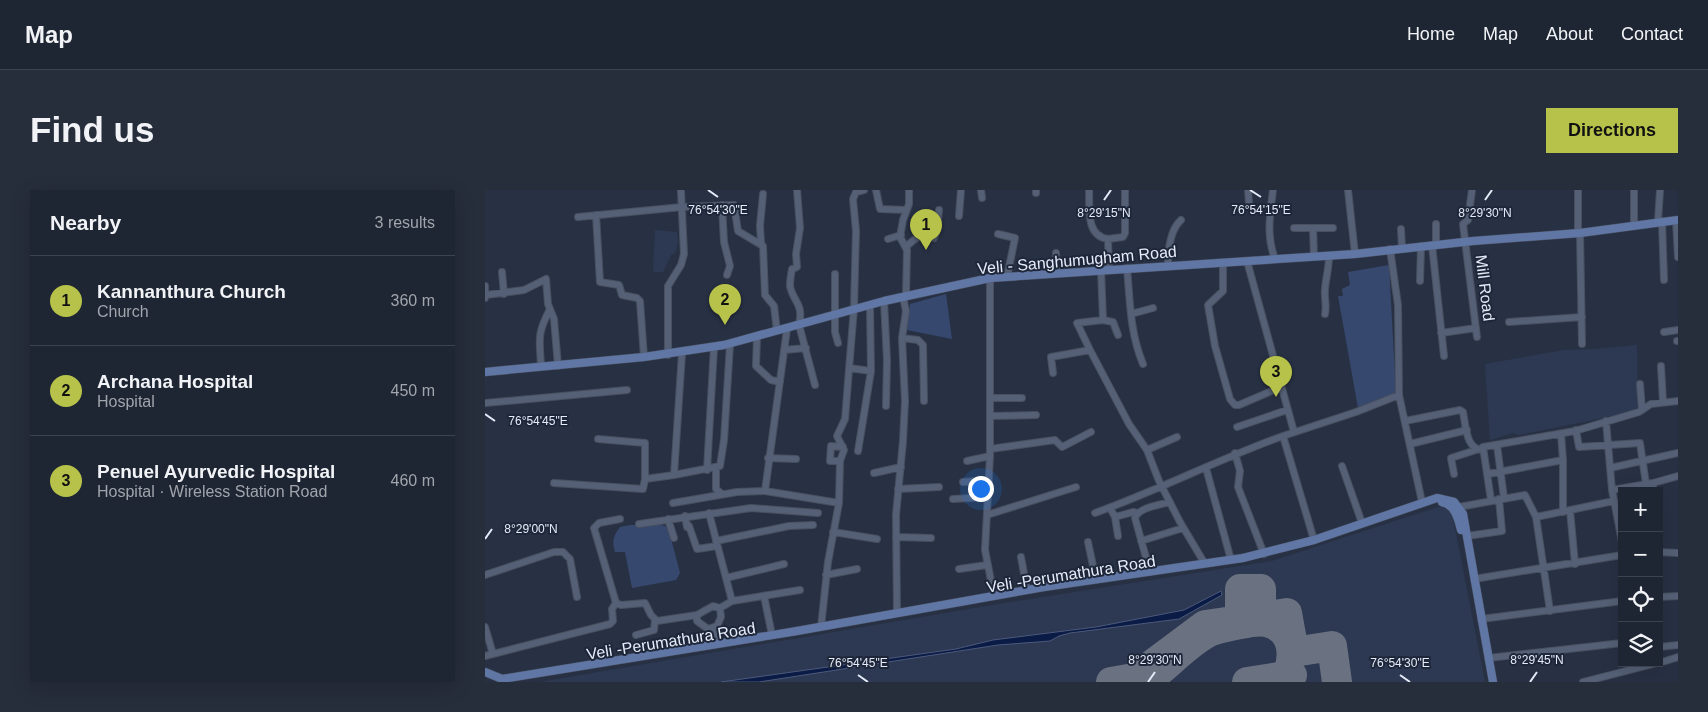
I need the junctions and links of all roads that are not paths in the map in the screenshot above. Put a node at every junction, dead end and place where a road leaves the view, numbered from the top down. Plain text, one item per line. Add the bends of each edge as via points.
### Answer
1 (797, 190) edge
2 (864, 190) edge
3 (876, 190) edge
4 (909, 190) edge
5 (961, 190) edge
6 (981, 190) edge
7 (1089, 190) edge
8 (1125, 190) edge
9 (1248, 190) edge
10 (1273, 190) edge
11 (1348, 190) edge
12 (1472, 190) edge
13 (1578, 190) edge
14 (1634, 190) edge
15 (1660, 190) edge
16 (681, 191) dead end
17 (763, 194) dead end
18 (982, 198) dead end
19 (1249, 203) dead end
20 (722, 205) junction
21 (682, 207) junction
22 (906, 210) junction
23 (939, 210) dead end
24 (596, 215) junction
25 (959, 216) dead end
26 (578, 217) dead end
27 (1181, 220) dead end
28 (1677, 220) edge
29 (1660, 221) junction
30 (1436, 224) dead end
31 (1634, 224) junction
32 (1294, 228) dead end
33 (1313, 228) junction
34 (1333, 228) dead end
35 (1401, 229) dead end
36 (1579, 233) junction
37 (998, 234) dead end
38 (901, 235) junction
39 (888, 238) dead end
40 (1108, 239) junction
41 (761, 242) junction
42 (1465, 242) junction
43 (1434, 245) junction
44 (1421, 246) junction
45 (906, 247) junction
46 (1401, 248) junction
47 (1390, 249) junction
48 (1056, 253) dead end
49 (1355, 254) junction
50 (1314, 256) junction
51 (1329, 256) junction
52 (1678, 256) edge
53 (1275, 259) junction
54 (1247, 261) junction
55 (1223, 263) junction
56 (730, 266) junction
57 (739, 266) dead end
58 (1168, 266) junction
59 (1127, 268) junction
60 (1105, 269) junction
61 (501, 272) dead end
62 (1057, 272) junction
63 (727, 274) dead end
64 (835, 274) dead end
65 (1007, 277) junction
66 (990, 278) junction
67 (1664, 280) dead end
68 (1419, 281) dead end
69 (485, 286) edge
70 (505, 294) junction
71 (485, 297) edge
72 (904, 297) junction
73 (884, 301) junction
74 (870, 306) junction
75 (1153, 308) dead end
76 (550, 309) junction
77 (853, 311) junction
78 (1131, 314) junction
79 (1325, 314) dead end
80 (835, 315) junction
81 (1582, 317) junction
82 (1103, 320) junction
83 (1509, 322) dead end
84 (799, 325) junction
85 (1476, 328) junction
86 (787, 329) junction
87 (1678, 330) edge
88 (777, 331) junction
89 (1664, 332) dead end
90 (1441, 333) junction
91 (1117, 335) dead end
92 (757, 336) junction
93 (1477, 337) dead end
94 (902, 338) junction
95 (838, 343) dead end
96 (730, 344) junction
97 (1581, 344) dead end
98 (714, 347) junction
99 (806, 348) junction
100 (784, 350) junction
101 (1090, 350) junction
102 (682, 353) junction
103 (667, 355) junction
104 (1444, 356) dead end
105 (644, 357) junction
106 (1143, 364) dead end
107 (558, 366) junction
108 (1661, 366) dead end
109 (541, 367) junction
110 (849, 368) junction
111 (871, 371) junction
112 (485, 372) edge
113 (1053, 373) dead end
114 (780, 382) junction
115 (1640, 384) dead end
116 (815, 385) dead end
117 (1281, 387) junction
118 (627, 390) dead end
119 (1399, 395) junction
120 (990, 398) junction
121 (1022, 398) dead end
122 (924, 401) dead end
123 (1678, 401) edge
124 (1663, 402) junction
125 (485, 403) edge
126 (886, 406) dead end
127 (1287, 410) junction
128 (1642, 410) junction
129 (1036, 415) dead end
130 (990, 416) junction
131 (1405, 421) junction
132 (1606, 421) junction
133 (1237, 427) dead end
134 (1467, 430) junction
135 (1576, 430) junction
136 (1091, 432) dead end
137 (1293, 432) junction
138 (1561, 434) junction
139 (1177, 436) dead end
140 (1283, 436) junction
141 (598, 439) dead end
142 (1410, 444) junction
143 (1608, 444) junction
144 (1497, 445) junction
145 (843, 447) junction
146 (1483, 447) junction
147 (1147, 450) junction
148 (1476, 450) junction
149 (858, 451) dead end
150 (990, 453) junction
151 (1235, 453) junction
152 (1678, 453) edge
153 (768, 458) junction
154 (796, 459) dead end
155 (1563, 460) junction
156 (840, 461) junction
157 (967, 461) dead end
158 (1643, 461) junction
159 (1342, 466) dead end
160 (901, 467) junction
161 (715, 468) junction
162 (1206, 468) junction
163 (1610, 468) junction
164 (707, 470) junction
165 (1500, 471) junction
166 (874, 472) dead end
167 (1453, 474) dead end
168 (1488, 474) junction
169 (674, 475) junction
170 (1678, 476) edge
171 (645, 479) junction
172 (989, 480) junction
173 (963, 482) dead end
174 (554, 483) dead end
175 (1650, 484) junction
176 (1162, 486) junction
177 (939, 487) dead end
178 (1076, 487) dead end
179 (1651, 487) edge
180 (898, 489) junction
181 (1612, 490) junction
182 (765, 491) junction
183 (722, 494) junction
184 (989, 497) junction
185 (953, 499) dead end
186 (1498, 499) junction
187 (1614, 501) junction
188 (1170, 502) junction
189 (1421, 502) junction
190 (673, 503) dead end
191 (839, 503) junction
192 (1459, 507) junction
193 (1110, 508) junction
194 (1566, 511) junction
195 (709, 512) junction
196 (818, 513) dead end
197 (1095, 513) dead end
198 (1137, 514) junction
199 (987, 515) junction
200 (685, 516) junction
201 (1115, 517) junction
202 (1536, 517) junction
203 (620, 519) dead end
204 (668, 519) junction
205 (1362, 523) junction
206 (639, 524) dead end
207 (813, 525) dead end
208 (1183, 528) junction
209 (833, 532) junction
210 (1620, 532) edge
211 (1119, 536) dead end
212 (1467, 536) junction
213 (896, 537) junction
214 (674, 538) dead end
215 (877, 538) dead end
216 (931, 538) dead end
217 (1314, 540) junction
218 (1141, 541) junction
219 (1088, 542) dead end
220 (716, 543) junction
221 (1663, 552) edge
222 (1678, 553) edge
223 (1264, 554) junction
224 (1618, 556) edge
225 (1021, 557) dead end
226 (1231, 560) junction
227 (784, 564) dead end
228 (987, 564) junction
229 (1205, 564) junction
230 (1575, 564) junction
231 (857, 569) dead end
232 (959, 569) dead end
233 (1545, 569) junction
234 (1150, 572) junction
235 (485, 575) edge
236 (826, 575) junction
237 (725, 578) junction
238 (1474, 579) junction
239 (1096, 580) junction
240 (800, 590) dead end
241 (1027, 590) junction
242 (764, 596) junction
243 (994, 596) junction
244 (1678, 596) edge
245 (1663, 597) edge
246 (577, 598) dead end
247 (732, 601) junction
248 (1618, 602) edge
249 (616, 605) junction
250 (719, 608) junction
251 (1550, 610) junction
252 (897, 613) junction
253 (697, 615) junction
254 (1481, 619) junction
255 (655, 620) junction
256 (485, 627) edge
257 (821, 627) junction
258 (712, 628) junction
259 (636, 635) dead end
260 (772, 635) junction
261 (717, 643) junction
262 (1618, 643) edge
263 (1678, 645) edge
264 (1663, 647) edge
265 (493, 654) junction
266 (485, 656) edge
267 (1678, 657) edge
268 (1488, 658) junction
269 (1663, 662) edge
270 (1642, 667) edge
271 (485, 672) edge
272 (485, 678) edge
273 (494, 682) edge
274 (510, 682) edge
275 (1489, 682) edge
276 (1493, 682) edge
277 (1583, 682) edge

1 - 84 street via 797,267 792,269 790,287 799,304
2 - 77 street via 856,192 853,199 856,239
3 - 22 street via 880,209
4 - 22 street
5 - 25 street
6 - 18 street
7 - 40 street via 1092,228 1099,236
8 - 40 street via 1125,235
9 - 19 street
10 - 53 street via 1269,208 1270,246
11 - 49 street
12 - 42 street, Mill Road via 1468,220 1463,224
13 - 36 street
14 - 31 street
15 - 29 street
16 - 21 street
17 - 41 street via 759,226
20 - 21 street
20 - 41 street via 734,205 738,232
20 - 56 street via 724,242
21 - 24 street
21 - 103 street via 684,254 668,286
22 - 38 street
23 - 45 street via 934,238 926,235 916,237
24 - 26 street
24 - 105 street via 600,282 619,285 622,295 637,298 640,302
27 - 58 street via 1176,224
28 - 29 main road, Veli - Sanghumugham Road
28 - 52 street
29 - 31 main road, Veli - Sanghumugham Road
29 - 67 street
30 - 43 street
31 - 36 main road, Veli - Sanghumugham Road
32 - 33 street
33 - 34 street
33 - 50 street
35 - 46 street
36 - 42 main road, Veli - Sanghumugham Road
36 - 81 street
37 - 65 street via 1015,238
38 - 39 street
38 - 45 street
40 - 60 street
41 - 88 street via 765,295 774,306
42 - 43 main road, Veli - Sanghumugham Road
42 - 85 street, Mill Road
43 - 44 main road, Veli - Sanghumugham Road
43 - 90 street
44 - 46 main road, Veli - Sanghumugham Road
44 - 68 street
45 - 72 street
46 - 47 main road, Veli - Sanghumugham Road
47 - 49 main road, Veli - Sanghumugham Road
47 - 119 street via 1398,305
48 - 62 street
49 - 51 main road, Veli - Sanghumugham Road
50 - 51 main road, Veli - Sanghumugham Road
50 - 53 main road, Veli - Sanghumugham Road
51 - 79 street via 1329,276 1324,290
53 - 54 main road, Veli - Sanghumugham Road
54 - 55 main road, Veli - Sanghumugham Road
54 - 117 street
55 - 58 main road, Veli - Sanghumugham Road
55 - 117 street via 1223,291 1208,305 1215,346 1230,399 1239,405
56 - 57 street
56 - 63 street
58 - 59 main road, Veli - Sanghumugham Road
59 - 60 main road, Veli - Sanghumugham Road
59 - 78 street
60 - 62 main road, Veli - Sanghumugham Road
60 - 82 street
61 - 70 street
62 - 65 main road, Veli - Sanghumugham Road
64 - 80 street
65 - 66 main road, Veli - Sanghumugham Road
66 - 72 main road, Veli - Sanghumugham Road
66 - 120 street
69 - 71 street
70 - 71 street
70 - 76 street via 524,290 546,279
72 - 73 main road, Veli - Sanghumugham Road
72 - 94 street via 906,311
73 - 74 main road, Veli - Sanghumugham Road
73 - 126 street
74 - 77 main road, Veli - Sanghumugham Road
74 - 111 street
75 - 78 street
76 - 107 street via 554,319
76 - 109 street via 539,329
77 - 80 main road, Veli - Sanghumugham Road
77 - 110 street
78 - 106 street via 1137,351
80 - 84 main road, Veli - Sanghumugham Road
80 - 95 street
81 - 83 street
81 - 97 street
82 - 91 street via 1113,322
82 - 101 street via 1077,323
84 - 86 main road, Veli - Sanghumugham Road
84 - 99 street
85 - 90 street
85 - 93 street, Mill Road
86 - 88 main road, Veli - Sanghumugham Road
86 - 100 street
87 - 89 street
88 - 92 main road, Veli - Sanghumugham Road
90 - 104 street
92 - 96 main road, Veli - Sanghumugham Road
92 - 114 street via 756,366 771,380
94 - 122 street via 918,340 923,345
94 - 160 street via 905,400
96 - 98 main road, Veli - Sanghumugham Road
96 - 161 street via 724,440 721,464
98 - 102 main road, Veli - Sanghumugham Road
98 - 164 street
99 - 100 street
99 - 116 street
100 - 114 street
101 - 113 street via 1051,357
101 - 147 street via 1129,424
102 - 103 main road, Veli - Sanghumugham Road
102 - 169 street
103 - 105 main road, Veli - Sanghumugham Road
105 - 107 main road, Veli - Sanghumugham Road
107 - 109 main road, Veli - Sanghumugham Road
108 - 124 street
109 - 112 main road, Veli - Sanghumugham Road
110 - 111 street
110 - 145 street via 845,419 837,436
111 - 149 street
114 - 153 street
115 - 128 street
117 - 127 street
118 - 125 street via 589,397
119 - 131 street
119 - 137 street
120 - 121 street
120 - 130 street
123 - 124 street
124 - 128 street
127 - 133 street
127 - 137 street
128 - 132 street
129 - 130 street
130 - 150 street
131 - 134 street via 1460,410
131 - 142 street
132 - 135 street
132 - 143 street
134 - 142 street
134 - 148 street via 1470,445
135 - 138 street
135 - 143 street via 1579,446
136 - 150 street via 1062,447 1055,440
137 - 140 street
138 - 144 street
138 - 155 street
139 - 147 street
140 - 151 street
140 - 217 street
141 - 171 street via 645,443
142 - 189 street
143 - 158 street via 1640,444
143 - 163 street
144 - 146 street
144 - 165 street
145 - 156 street
145 - 156 street via 831,446 830,460
146 - 148 street via 1483,450
146 - 168 street
147 - 176 street
148 - 167 street via 1451,458
150 - 157 street
150 - 172 street
151 - 162 street
151 - 223 street via 1240,470 1238,488
152 - 158 street
153 - 154 street
153 - 182 street
155 - 165 street
155 - 194 street
156 - 191 street
158 - 163 street
158 - 175 street
159 - 205 street
160 - 166 street
160 - 180 street
161 - 164 street
161 - 183 street via 716,488
162 - 176 street
162 - 226 street
163 - 181 street
164 - 169 street
165 - 168 street
165 - 186 street
168 - 186 street
169 - 171 street
170 - 175 street
171 - 174 street via 643,490
172 - 173 street
172 - 184 street
175 - 179 street
175 - 181 street
176 - 188 street
176 - 193 street
177 - 180 street
178 - 199 street
180 - 213 street
181 - 187 street
182 - 183 street
182 - 191 street
183 - 190 street
184 - 185 street
184 - 199 street
186 - 192 street
186 - 202 street via 1525,495
186 - 212 street via 1503,531
187 - 194 street
187 - 210 street
188 - 198 street
188 - 208 street
189 - 192 main road via 1447,499
189 - 205 main road
191 - 209 street
192 - 212 main road
193 - 197 street
193 - 201 street
194 - 202 street
194 - 230 street
195 - 196 street via 766,508
195 - 200 street
195 - 220 street
198 - 201 street via 1133,512
198 - 218 street via 1135,518
199 - 228 street
200 - 204 street
200 - 220 street via 697,549
201 - 211 street
202 - 233 street
203 - 249 street via 599,522 594,528
204 - 206 street
204 - 214 street
205 - 217 main road
207 - 220 street via 789,526
208 - 218 street
208 - 229 street
209 - 215 street
209 - 236 street
212 - 238 main road
213 - 216 street
213 - 252 street
217 - 223 main road
218 - 234 street
219 - 239 street
220 - 237 street
221 - 222 street
223 - 226 main road
224 - 230 street
225 - 241 street
226 - 229 main road
227 - 237 street
228 - 232 street
228 - 243 street
229 - 234 main road
230 - 233 street
231 - 236 street
233 - 238 street
233 - 251 street
234 - 239 main road
235 - 246 street via 554,552 563,552 570,559
236 - 257 street
237 - 247 street
238 - 254 main road
239 - 241 main road
240 - 242 street
241 - 243 main road
242 - 247 street
242 - 260 street
243 - 252 main road
244 - 245 street
247 - 250 street
248 - 251 street
249 - 255 street via 645,603
249 - 265 street via 613,621 609,624
250 - 253 street via 708,607
250 - 258 street via 721,617 717,626
251 - 254 street
252 - 257 main road
253 - 255 street
253 - 258 street via 700,625
254 - 268 main road
255 - 259 street via 655,630
256 - 265 street
257 - 260 main road
258 - 261 street
260 - 261 main road
261 - 271 main road via 502,679
262 - 268 street
263 - 264 street
265 - 266 street
267 - 269 street
268 - 276 main road
270 - 277 street
272 - 273 main road
274 - 275 main road, Veli -Perumathura Road via 990,600 1267,558 1441,502 1455,510 1461,529

